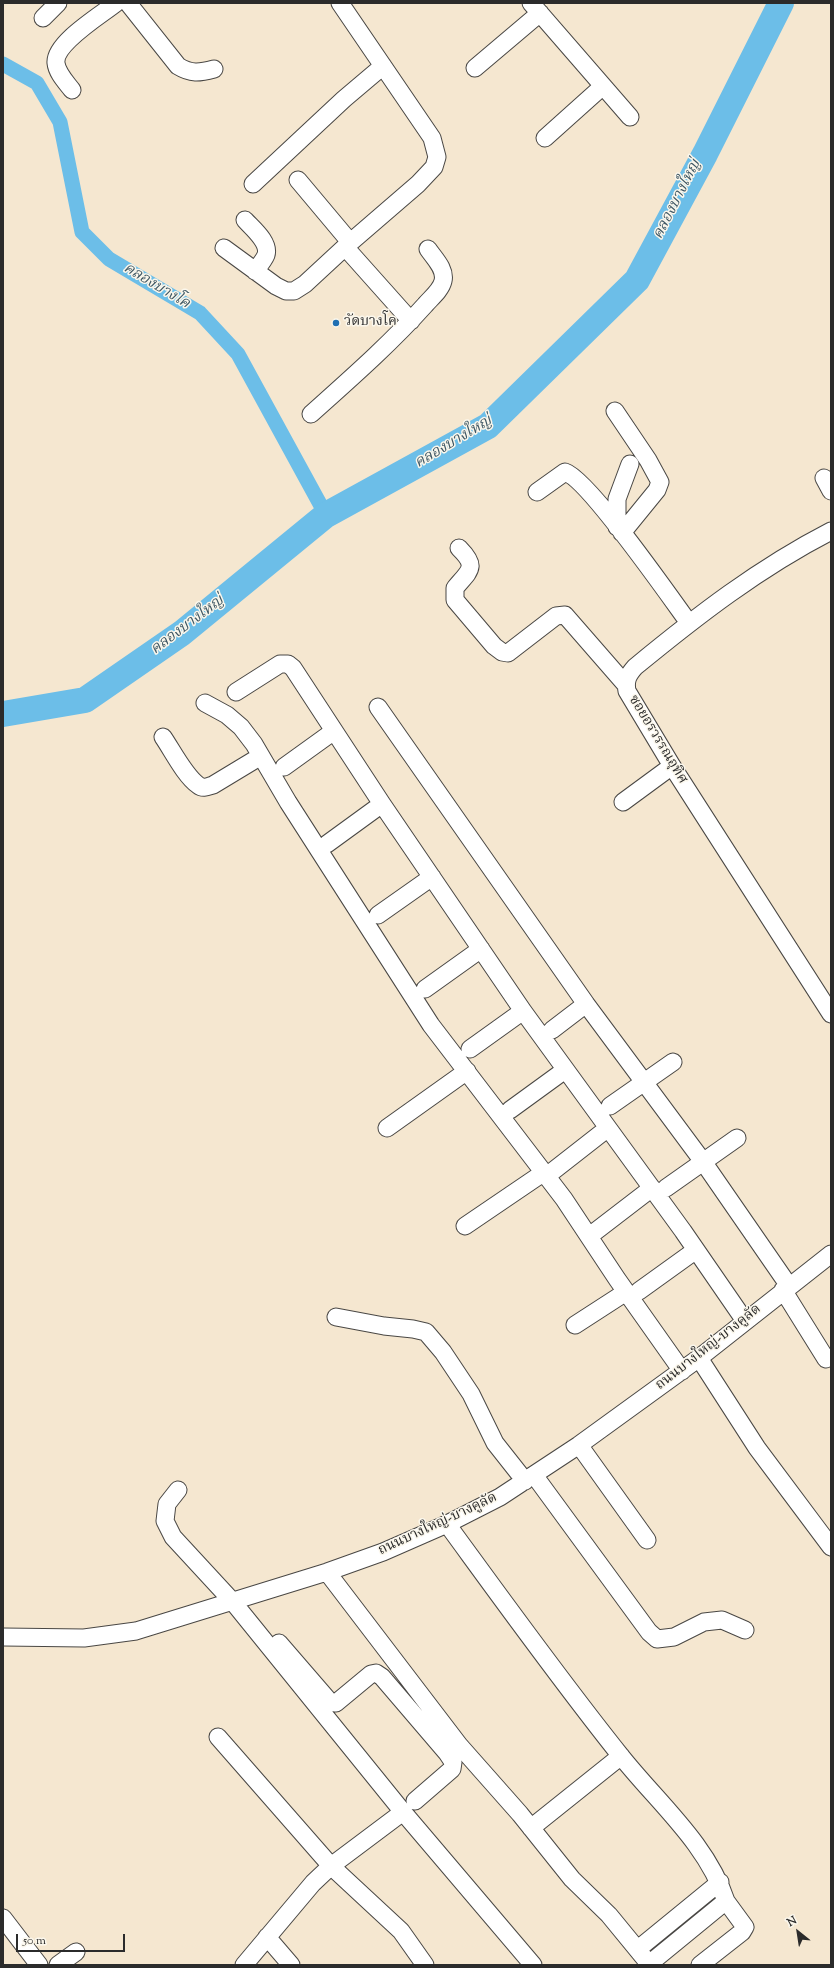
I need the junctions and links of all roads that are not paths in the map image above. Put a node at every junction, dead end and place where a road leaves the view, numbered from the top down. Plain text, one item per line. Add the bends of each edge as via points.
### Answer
1 (58, 3) edge
2 (116, 3) edge
3 (128, 3) edge
4 (340, 3) edge
5 (535, 8) edge
6 (43, 18) dead end
7 (383, 66) junction
8 (475, 68) dead end
9 (214, 69) dead end
10 (603, 86) junction
11 (72, 90) dead end
12 (630, 117) dead end
13 (545, 138) dead end
14 (298, 180) dead end
15 (253, 184) dead end
16 (245, 220) dead end
17 (347, 244) junction
18 (224, 248) dead end
19 (428, 249) dead end
20 (255, 271) junction
21 (411, 321) junction
22 (615, 411) dead end
23 (311, 414) dead end
24 (630, 464) dead end
25 (537, 492) dead end
26 (619, 530) junction
27 (831, 531) edge
28 (459, 548) dead end
29 (689, 623) junction
30 (626, 685) junction
31 (236, 692) dead end
32 (205, 703) dead end
33 (378, 707) dead end
34 (334, 731) junction
35 (164, 737) dead end
36 (261, 756) junction
37 (672, 766) junction
38 (284, 767) dead end
39 (623, 802) dead end
40 (382, 804) junction
41 (327, 844) dead end
42 (432, 877) junction
43 (378, 915) dead end
44 (481, 948) junction
45 (425, 988) dead end
46 (586, 1004) junction
47 (523, 1011) junction
48 (831, 1014) edge
49 (552, 1030) dead end
50 (470, 1049) dead end
51 (674, 1062) dead end
52 (565, 1070) junction
53 (467, 1071) junction
54 (645, 1083) junction
55 (610, 1106) dead end
56 (510, 1110) dead end
57 (387, 1128) dead end
58 (608, 1128) junction
59 (737, 1138) dead end
60 (704, 1163) junction
61 (548, 1172) junction
62 (659, 1188) junction
63 (464, 1226) dead end
64 (596, 1231) dead end
65 (696, 1250) junction
66 (831, 1254) edge
67 (786, 1288) junction
68 (633, 1292) junction
69 (336, 1317) dead end
70 (745, 1321) junction
71 (575, 1325) dead end
72 (699, 1358) junction
73 (826, 1359) dead end
74 (682, 1371) junction
75 (579, 1445) junction
76 (530, 1478) junction
77 (178, 1490) dead end
78 (447, 1524) junction
79 (647, 1540) dead end
80 (831, 1547) edge
81 (327, 1572) junction
82 (233, 1602) junction
83 (253, 1629) junction
84 (745, 1630) dead end
85 (3, 1637) edge
86 (218, 1737) dead end
87 (621, 1756) junction
88 (409, 1806) junction
89 (531, 1828) junction
90 (330, 1866) junction
91 (720, 1882) junction
92 (726, 1901) junction
93 (3, 1918) edge
94 (266, 1936) junction
95 (638, 1949) junction
96 (76, 1952) dead end
97 (650, 1964) edge
98 (39, 1965) edge
99 (58, 1965) edge
100 (244, 1965) edge
101 (291, 1965) edge
102 (426, 1965) edge
103 (533, 1965) edge
104 (700, 1965) edge

1 - 6 street
2 - 11 street via 71,37 58,53 58,71
3 - 9 street via 178,66 188,72 199,73
4 - 7 street
5 - 8 street
5 - 10 street
7 - 15 street
7 - 17 street via 432,138 437,157 434,167 418,184
10 - 12 street
10 - 13 street
14 - 17 street
16 - 20 street via 267,248 266,255
17 - 20 street via 306,284 294,291 286,291
17 - 21 street
18 - 20 street
19 - 21 street via 442,268 443,282
21 - 23 street
22 - 26 street via 660,482 657,490
24 - 26 street via 617,499
25 - 26 street via 558,476 565,472 569,473 590,493
26 - 29 street
27 - 29 street, ซอยอรวรรณอุทิศ via 759,572
28 - 30 street via 469,558 471,565 454,588 455,600 494,646 508,653 556,616 565,615
29 - 30 street, ซอยอรวรรณอุทิศ via 635,667 626,680
30 - 37 street, ซอยอรวรรณอุทิศ via 627,691
31 - 34 street via 280,664 288,664
32 - 36 street via 227,715 241,727
33 - 46 street
34 - 38 street
34 - 40 street
35 - 36 street via 190,777 205,788
36 - 53 street via 410,993
37 - 39 street
37 - 48 street, ซอยอรวรรณอุทิศ
40 - 41 street
40 - 42 street
42 - 43 street
42 - 44 street
44 - 45 street
44 - 47 street
46 - 49 street
46 - 54 street
47 - 50 street
47 - 52 street
51 - 54 street
52 - 56 street
52 - 58 street
53 - 57 street
53 - 61 street
54 - 55 street
54 - 60 street
58 - 61 street
58 - 62 street
59 - 60 street
60 - 62 street
60 - 67 street
61 - 63 street
61 - 68 street via 564,1200
62 - 64 street
62 - 65 street
65 - 68 street
65 - 70 street
66 - 67 street, ถนนบางใหญ่-บางคูลัด
67 - 70 street, ถนนบางใหญ่-บางคูลัด
67 - 73 street
68 - 71 street
68 - 74 street
69 - 76 street via 426,1332 443,1352 471,1394 495,1444
70 - 72 street, ถนนบางใหญ่-บางคูลัด
72 - 74 street, ถนนบางใหญ่-บางคูลัด
72 - 80 street via 757,1448
74 - 75 street, ถนนบางใหญ่-บางคูลัด
75 - 76 street, ถนนบางใหญ่-บางคูลัด
75 - 79 street
76 - 78 street, ถนนบางใหญ่-บางคูลัด via 500,1497
76 - 84 street via 657,1640 674,1637 704,1622 722,1620
77 - 82 street via 167,1504 165,1521 172,1538
78 - 81 street, ถนนบางใหญ่-บางคูลัด via 383,1552
78 - 87 street
81 - 82 street, ถนนบางใหญ่-บางคูลัด
81 - 89 street via 459,1746
82 - 83 street
82 - 85 street, ถนนบางใหญ่-บางคูลัด via 136,1631 84,1638
83 - 88 street
83 - 88 street via 260,1626 267,1628 330,1702 336,1703 371,1674 376,1673 382,1677 453,1762 452,1768
86 - 90 street
87 - 89 street
87 - 91 street via 707,1858
88 - 90 street
88 - 103 street
89 - 95 street via 572,1879 609,1914
90 - 94 street
90 - 102 street via 401,1931
91 - 92 street
91 - 95 street
92 - 97 street
92 - 104 street via 744,1927 742,1932
93 - 98 street
94 - 100 street
94 - 101 street
95 - 97 street
96 - 99 street

